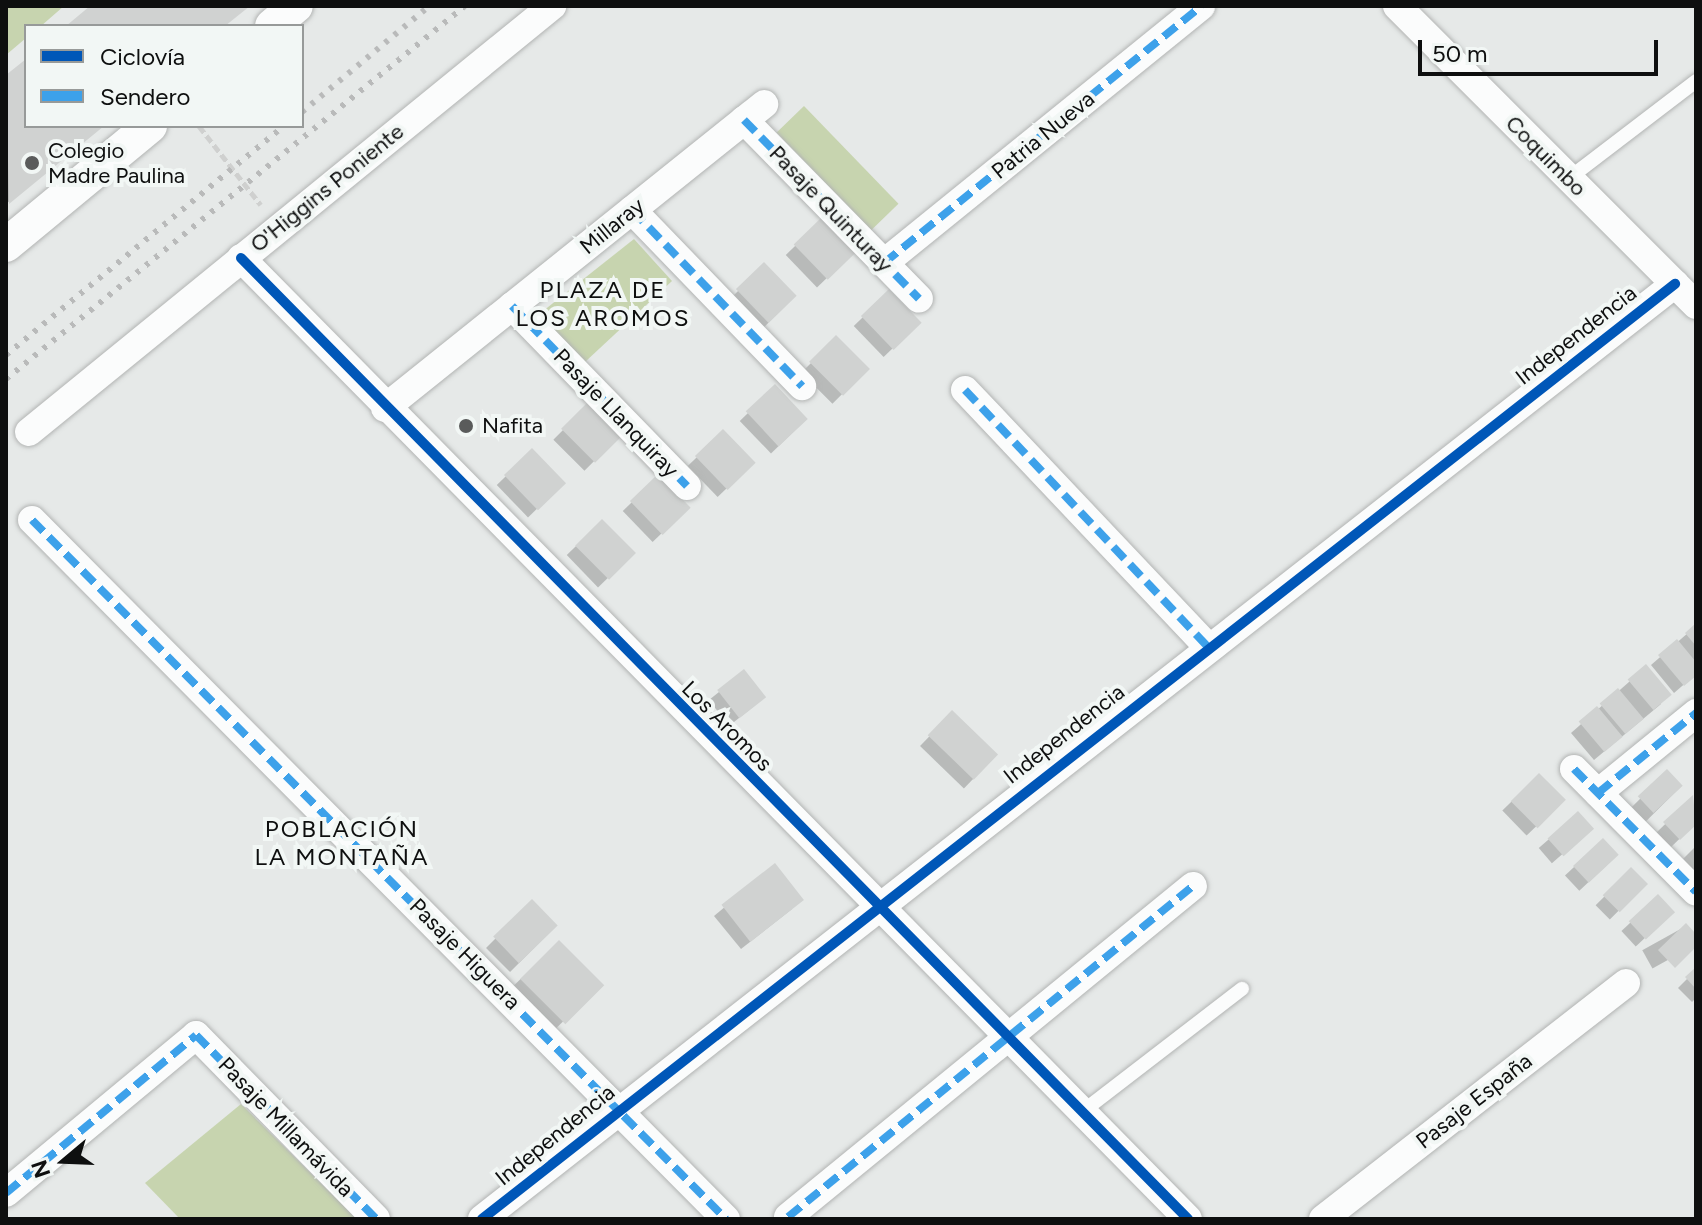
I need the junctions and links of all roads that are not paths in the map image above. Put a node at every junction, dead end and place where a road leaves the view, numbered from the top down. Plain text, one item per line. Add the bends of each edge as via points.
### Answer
1 (296, 6) edge
2 (552, 6) edge
3 (1201, 6) edge
4 (1397, 6) edge
5 (274, 24) edge
6 (1696, 81) edge
7 (754, 112) joint
8 (148, 128) edge
9 (1568, 179) junction
10 (632, 210) junction
11 (6, 245) edge
12 (241, 258) junction
13 (884, 263) junction
14 (1675, 284) junction
15 (919, 299) dead end
16 (1696, 305) edge
17 (512, 306) junction
18 (802, 386) dead end
19 (965, 390) dead end
20 (385, 408) junction
21 (29, 432) dead end
22 (687, 486) dead end
23 (32, 520) dead end
24 (1208, 647) junction
25 (1696, 713) edge
26 (1574, 769) dead end
27 (1598, 793) junction
28 (1193, 886) dead end
29 (1696, 892) edge
30 (877, 906) junction
31 (1626, 983) dead end
32 (1242, 989) dead end
33 (1009, 1039) junction
34 (620, 1109) junction
35 (1082, 1112) junction
36 (6, 1193) edge
37 (788, 1217) edge
38 (376, 1219) edge
39 (482, 1219) edge
40 (726, 1219) edge
41 (1188, 1219) edge
42 (1323, 1219) edge

1 - 5 street
2 - 12 street, O'Higgins Poniente
3 - 13 street, Patria Nueva
4 - 9 street, Coquimbo
6 - 9 lane
7 - 10 street, Millaray
7 - 13 street, Pasaje Quinturay
8 - 11 street
9 - 14 street, Coquimbo
10 - 17 street, Millaray
10 - 18 street
12 - 20 street, Los Aromos
12 - 21 street, O'Higgins Poniente
13 - 15 street, Pasaje Quinturay
14 - 16 street, Coquimbo
14 - 24 street, Independencia
17 - 20 street, Millaray
17 - 22 street, Pasaje Llanquiray
19 - 24 street
20 - 30 street, Los Aromos
23 - 34 street, Pasaje Higuera
24 - 30 street, Independencia
25 - 27 street
26 - 27 street
27 - 29 street
28 - 33 street
30 - 33 street, Los Aromos
30 - 34 street, Independencia
31 - 42 street, Pasaje España
32 - 35 lane
33 - 35 street, Los Aromos
33 - 37 street
34 - 39 street, Independencia
34 - 40 street, Pasaje Higuera
35 - 41 street, Los Aromos
36 - 38 street, Pasaje Millamávida via 196,1035

